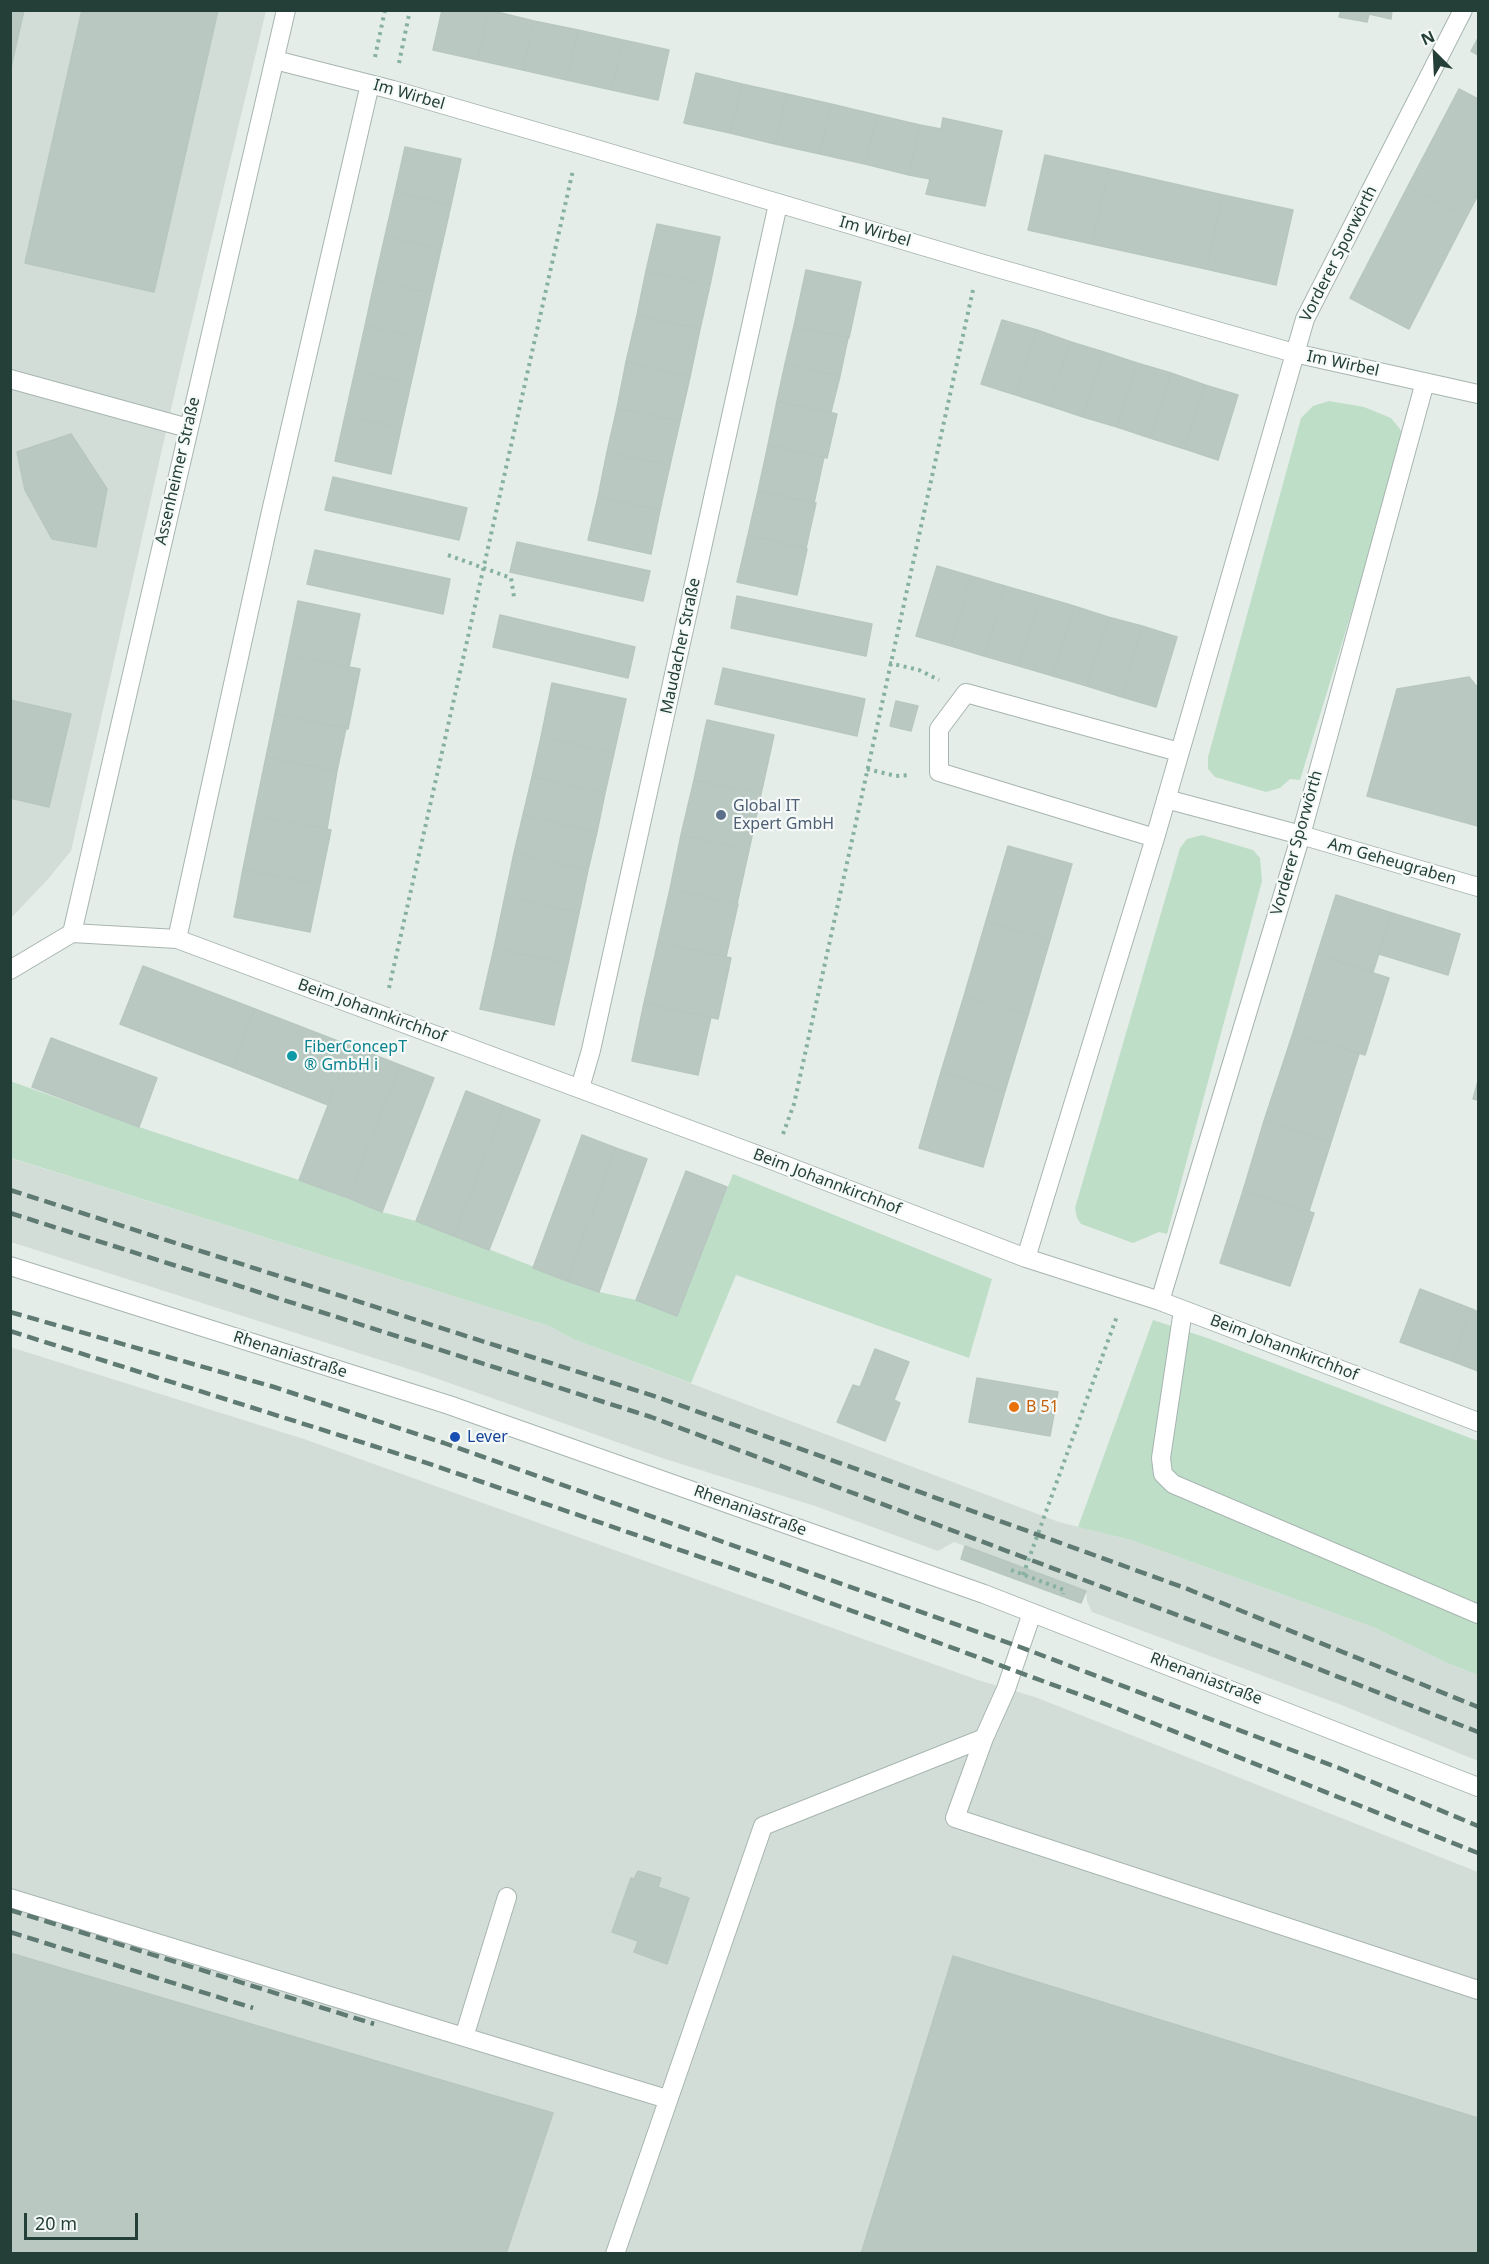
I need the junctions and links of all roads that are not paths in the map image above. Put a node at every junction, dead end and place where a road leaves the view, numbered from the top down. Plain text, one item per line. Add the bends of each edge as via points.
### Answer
1 (286, 10) edge
2 (1463, 10) edge
3 (275, 60) junction
4 (370, 84) junction
5 (778, 204) junction
6 (1294, 353) junction
7 (10, 379) edge
8 (1425, 382) junction
9 (1479, 394) edge
10 (188, 428) junction
11 (1179, 752) junction
12 (1166, 799) junction
13 (1301, 835) junction
14 (1155, 838) junction
15 (1479, 887) edge
16 (72, 933) junction
17 (177, 939) junction
18 (10, 970) edge
19 (580, 1088) junction
20 (1026, 1258) junction
21 (10, 1266) edge
22 (1160, 1301) junction
23 (1183, 1310) junction
24 (1479, 1422) edge
25 (1032, 1613) junction
26 (1479, 1614) edge
27 (984, 1738) junction
28 (1479, 1787) edge
29 (507, 1897) dead end
30 (10, 1898) edge
31 (1479, 1990) edge
32 (464, 2037) junction
33 (667, 2099) junction
34 (615, 2253) edge

1 - 3 street, Assenheimer Straße
2 - 6 street, Vorderer Sporwörth via 1305,320
3 - 4 street, Im Wirbel
3 - 10 street, Assenheimer Straße
4 - 5 street, Im Wirbel
4 - 17 street
5 - 6 street, Im Wirbel
5 - 19 street, Maudacher Straße
6 - 8 street, Im Wirbel
6 - 11 street, Vorderer Sporwörth
7 - 10 street
8 - 9 street, Im Wirbel
8 - 13 street, Vorderer Sporwörth
10 - 16 street, Assenheimer Straße
11 - 12 street, Vorderer Sporwörth
11 - 14 street via 966,693 939,729 939,772
12 - 13 street, Am Geheugraben
12 - 14 street, Vorderer Sporwörth
13 - 15 street, Am Geheugraben
13 - 22 street, Vorderer Sporwörth
14 - 20 street, Vorderer Sporwörth
16 - 17 street, Beim Johannkirchhof
16 - 18 street
17 - 19 street, Beim Johannkirchhof
19 - 20 street, Beim Johannkirchhof
20 - 22 street, Beim Johannkirchhof
21 - 25 street, Rhenaniastraße via 448,1406
22 - 23 street, Beim Johannkirchhof
23 - 24 street, Beim Johannkirchhof
23 - 26 street via 1161,1458 1163,1474 1173,1484
25 - 27 street
25 - 28 street, Rhenaniastraße
27 - 31 street via 955,1818
27 - 33 street via 763,1826
29 - 32 street
30 - 32 street
32 - 33 street
33 - 34 street

